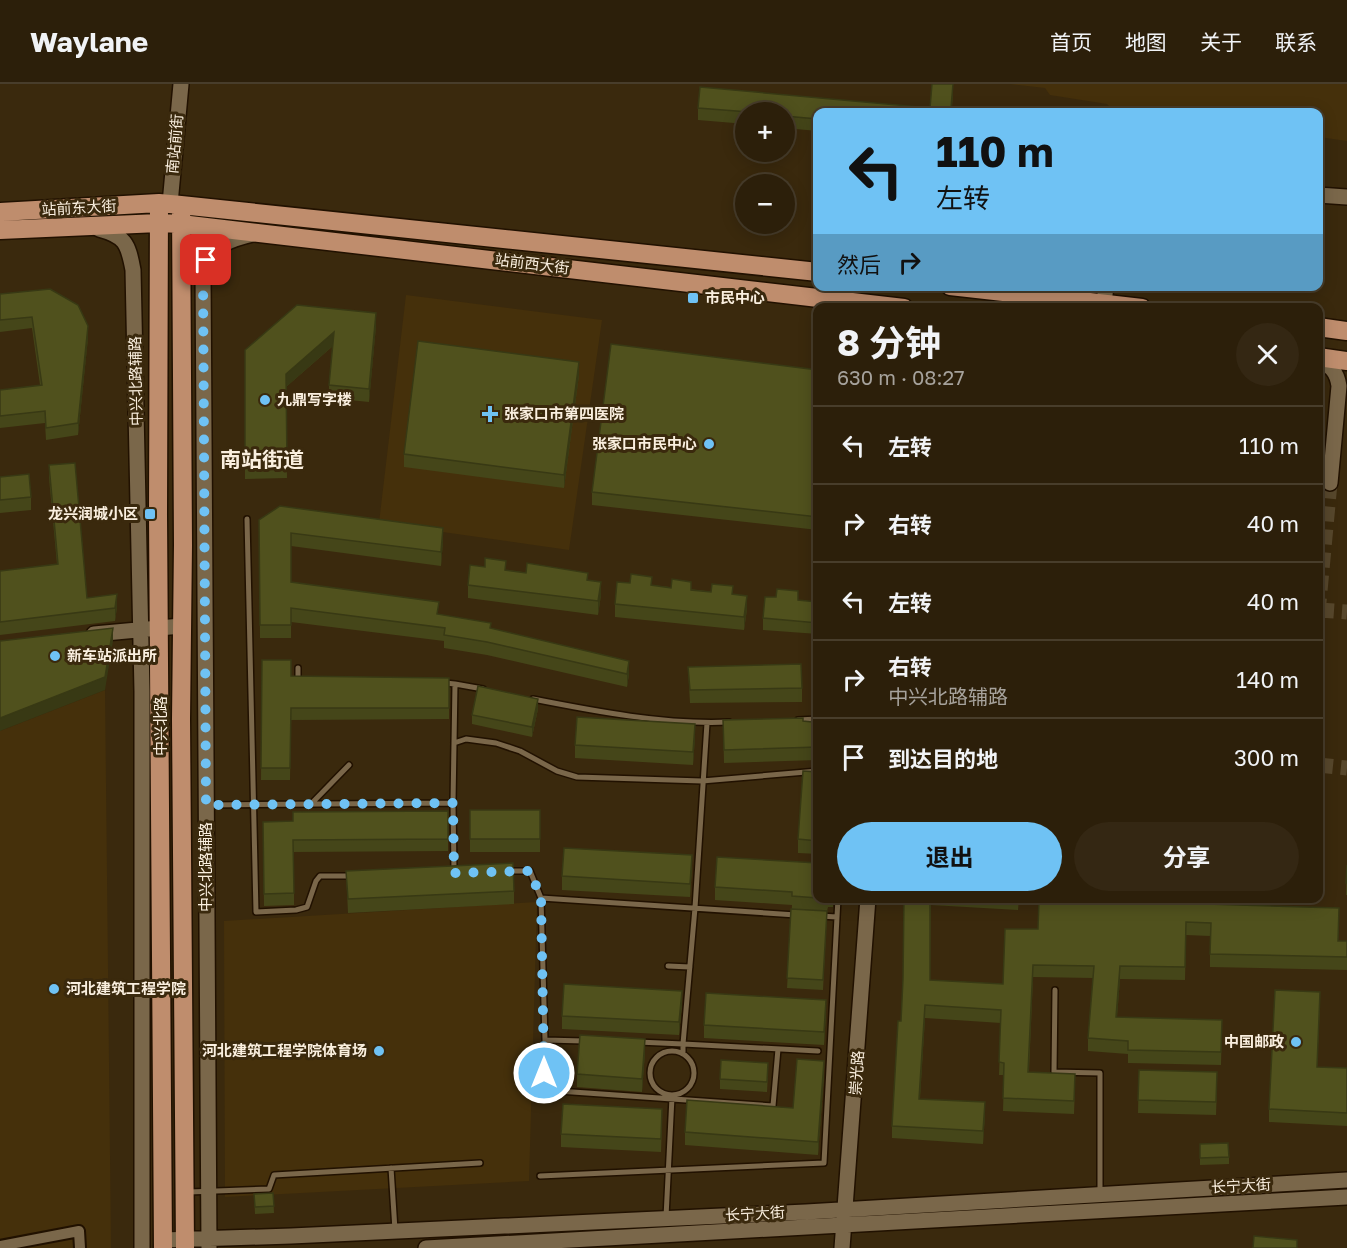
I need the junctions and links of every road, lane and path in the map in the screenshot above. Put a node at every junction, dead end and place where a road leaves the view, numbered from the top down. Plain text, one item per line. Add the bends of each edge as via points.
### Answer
1 (181, 84) edge
2 (1323, 195) edge
3 (1347, 197) edge
4 (170, 204) junction
5 (0, 212) edge
6 (159, 223) junction
7 (181, 224) junction
8 (87, 226) junction
9 (0, 230) edge
10 (259, 232) junction
11 (813, 271) edge
12 (1036, 291) edge
13 (1105, 295) edge
14 (862, 303) edge
15 (1128, 303) edge
16 (1323, 328) edge
17 (1347, 330) edge
18 (1323, 359) edge
19 (1323, 361) edge
20 (1347, 361) edge
21 (1330, 483) tunnel mouth
22 (247, 519) dead end
23 (160, 627) junction
24 (181, 627) junction
25 (141, 628) junction
26 (78, 636) edge
27 (298, 668) dead end
28 (309, 680) edge
29 (435, 683) edge
30 (455, 684) junction
31 (495, 692) edge
32 (529, 698) edge
33 (813, 719) edge
34 (795, 720) edge
35 (740, 722) edge
36 (706, 723) junction
37 (454, 743) junction
38 (349, 765) dead end
39 (813, 771) edge
40 (702, 781) junction
41 (453, 803) junction
42 (311, 804) junction
43 (206, 805) junction
44 (253, 805) junction
45 (501, 872) edge
46 (443, 873) edge
47 (454, 873) junction
48 (464, 873) edge
49 (365, 875) edge
50 (541, 898) junction
51 (838, 903) edge
52 (868, 903) edge
53 (695, 908) junction
54 (802, 915) edge
55 (814, 916) edge
56 (837, 917) junction
57 (668, 966) dead end
58 (690, 967) junction
59 (1055, 990) dead end
60 (545, 1040) junction
61 (591, 1041) edge
62 (626, 1042) edge
63 (684, 1044) junction
64 (778, 1049) junction
65 (818, 1051) dead end
66 (683, 1054) junction
67 (672, 1097) junction
68 (480, 1163) dead end
69 (391, 1168) junction
70 (668, 1171) junction
71 (540, 1176) dead end
72 (1347, 1180) edge
73 (209, 1191) junction
74 (184, 1192) junction
75 (1100, 1194) junction
76 (1347, 1197) edge
77 (845, 1217) junction
78 (666, 1219) junction
79 (395, 1232) junction
80 (164, 1244) edge
81 (185, 1244) edge
82 (209, 1244) edge
83 (549, 1245) edge
84 (0, 1246) edge
85 (80, 1248) edge
86 (142, 1248) edge
87 (426, 1248) edge
88 (842, 1248) edge

1 - 4 street, 南站前街
2 - 3 street
4 - 5 main road, 站前东大街
4 - 6 main road, 中兴北路
4 - 7 main road, 中兴北路
4 - 11 main road, 站前西大街
6 - 7 main road, 站前西大街
6 - 8 main road, 站前东大街
6 - 23 main road, 中兴北路
7 - 10 main road, 站前西大街
7 - 24 main road, 中兴北路
8 - 9 main road, 站前东大街
8 - 25 street, 中兴北路辅路 via 116,233 126,243 133,270
10 - 14 main road, 站前西大街
10 - 43 street, 中兴北路辅路 via 219,246 203,269
12 - 13 main road
13 - 15 main road
16 - 17 main road
18 - 20 main road
19 - 21 street via 1338,377 1339,386
22 - 44 lane
23 - 24 street
23 - 25 street
23 - 80 main road, 中兴北路
24 - 74 main road, 中兴北路
25 - 26 street
25 - 86 street, 中兴北路辅路
27 - 28 lane via 298,680
29 - 30 lane
30 - 31 lane
30 - 37 lane
32 - 36 lane
33 - 34 lane
35 - 36 lane
36 - 40 lane
37 - 40 lane via 466,739 496,743 577,777
37 - 41 lane
38 - 42 lane
39 - 40 lane
40 - 53 lane
41 - 42 lane
41 - 47 lane
42 - 44 lane
43 - 44 lane
43 - 73 street, 中兴北路辅路
44 - 49 lane via 256,912 308,907 320,876
45 - 50 lane via 530,871
46 - 47 lane
47 - 48 lane
50 - 53 lane
50 - 60 lane
51 - 56 lane
52 - 77 street, 崇光路
53 - 54 lane
53 - 58 lane
55 - 56 lane
56 - 70 lane via 824,1163
57 - 58 lane
58 - 63 lane
59 - 75 lane via 1054,1072 1100,1073
60 - 61 lane
60 - 67 lane via 544,1090
62 - 63 lane
63 - 64 lane
63 - 66 lane
64 - 65 lane
64 - 67 lane via 773,1106
66 - 67 lane via 693,1065 694,1079 686,1091
66 - 67 lane via 668,1051 652,1064 653,1085
67 - 70 lane
68 - 69 lane
69 - 73 lane via 274,1175 269,1189
69 - 79 lane
70 - 71 lane
70 - 78 lane
72 - 75 street, 长宁大街
73 - 74 lane
73 - 82 street, 中兴北路辅路
74 - 81 main road, 中兴北路
75 - 77 street, 长宁大街
76 - 77 street, 长宁大街
77 - 78 street, 长宁大街
77 - 83 street, 长宁大街
77 - 88 street, 崇光路
78 - 79 street, 长宁大街
79 - 82 street, 长宁大街
80 - 81 street, 长宁大街
81 - 82 street, 长宁大街
83 - 87 street, 长宁大街
84 - 85 street via 79,1230

